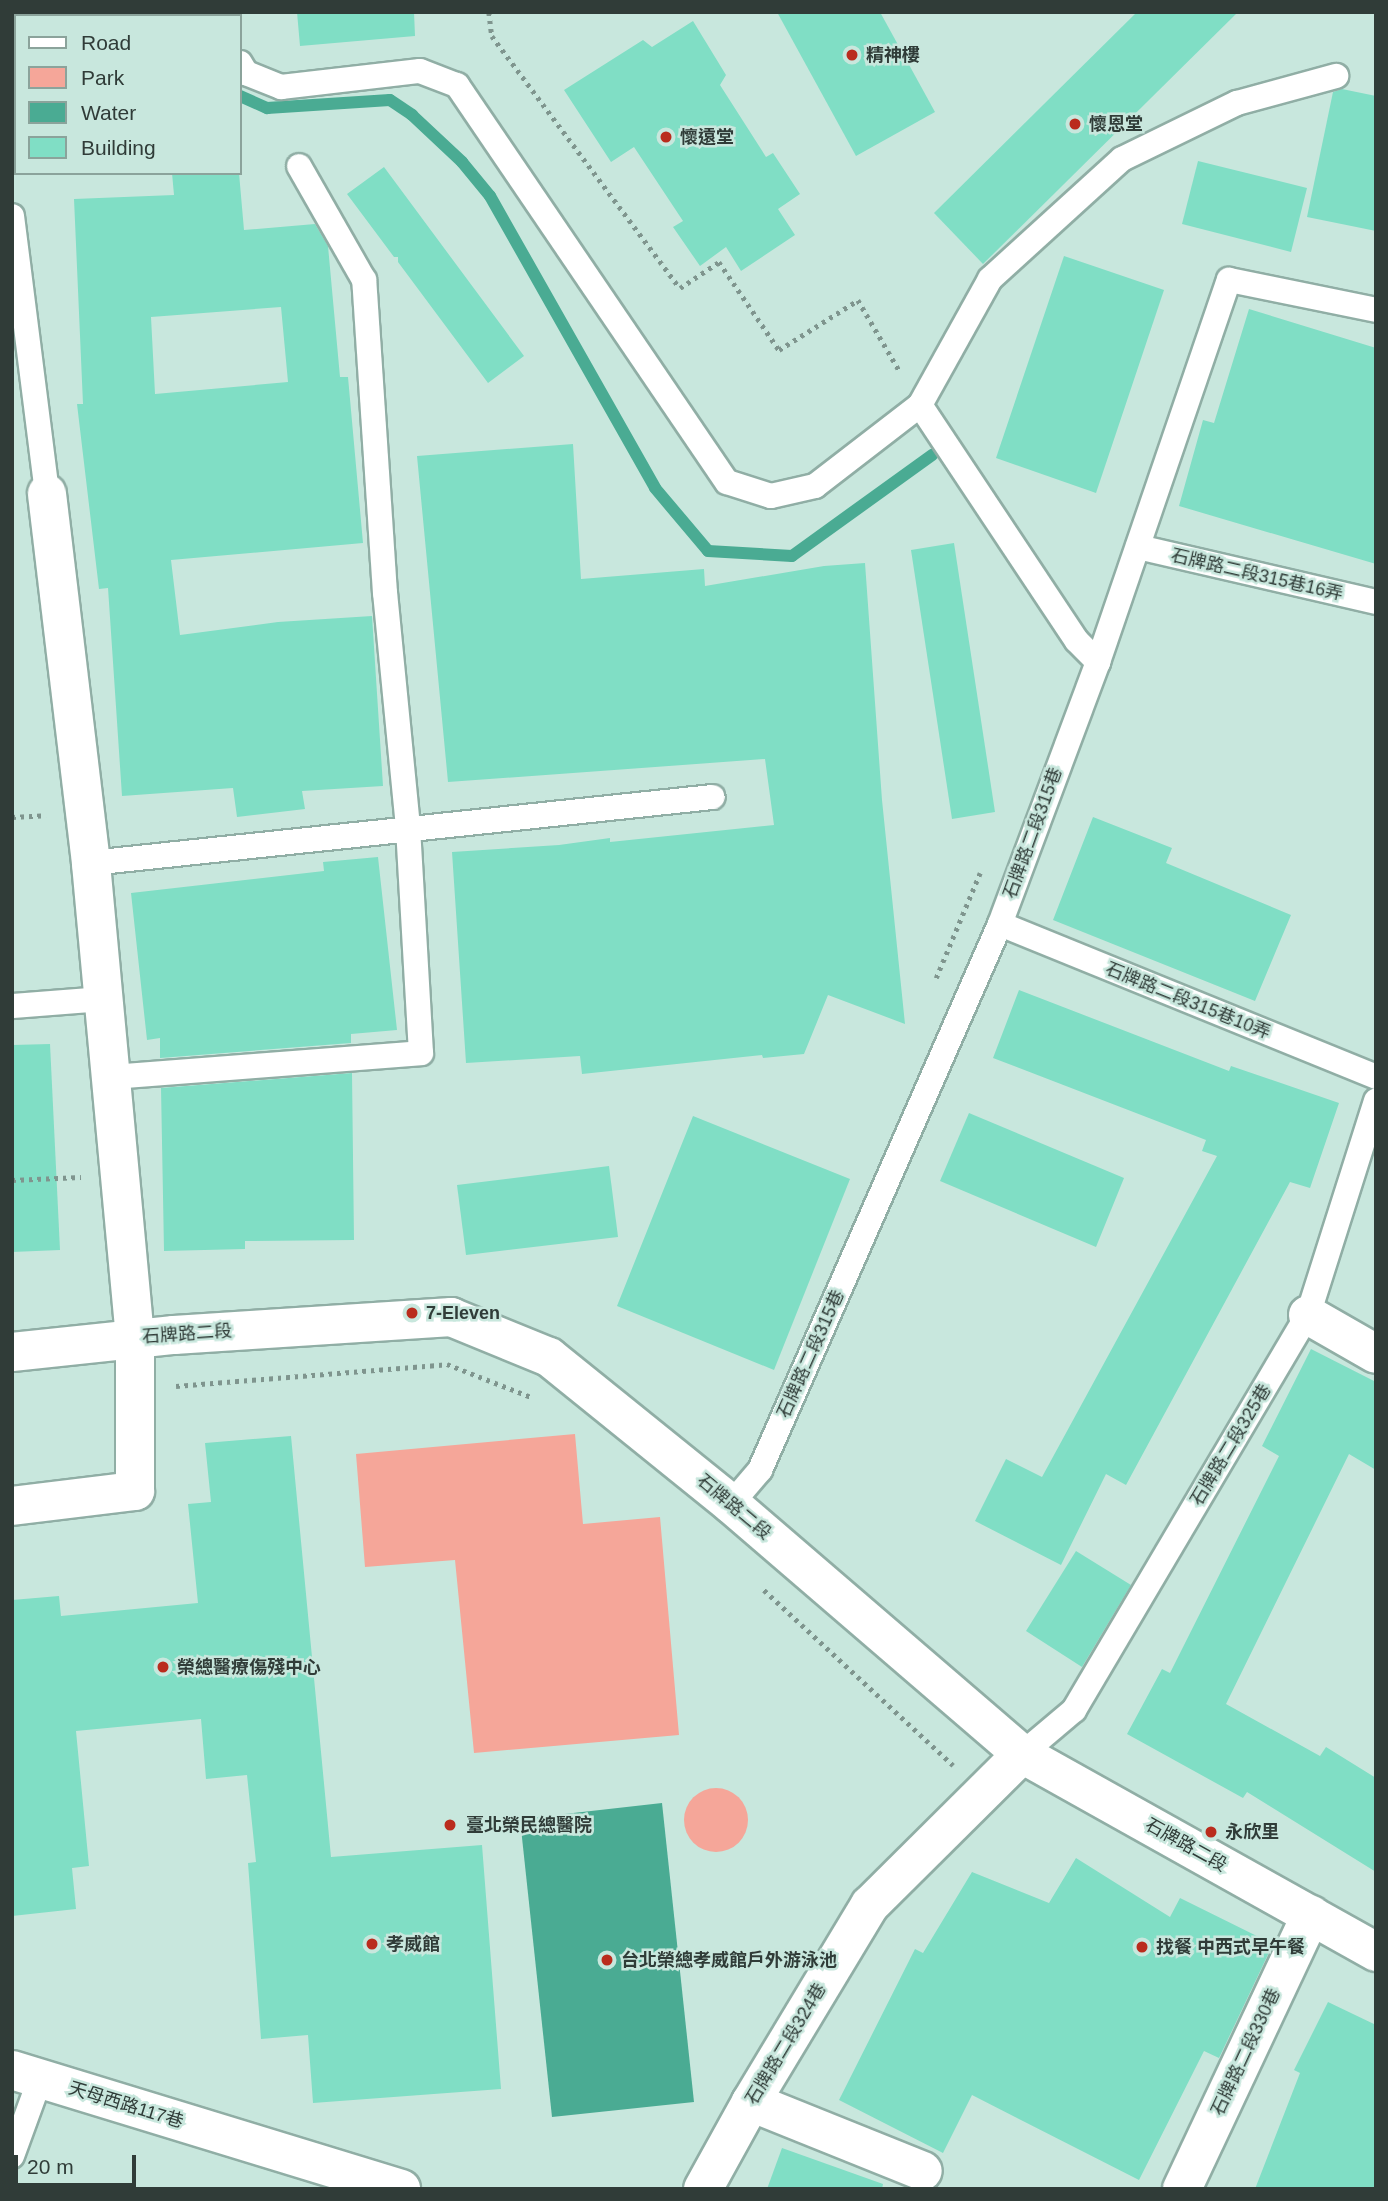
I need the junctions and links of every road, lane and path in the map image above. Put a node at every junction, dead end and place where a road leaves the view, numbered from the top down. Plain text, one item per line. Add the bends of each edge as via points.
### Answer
1 (489, 12) edge
2 (12, 21) edge
3 (14, 41) edge
4 (14, 63) edge
5 (242, 66) edge
6 (1336, 76) dead end
7 (12, 87) edge
8 (299, 166) dead end
9 (12, 216) edge
10 (1376, 310) edge
11 (920, 405) junction
12 (47, 494) joint
13 (1138, 547) junction
14 (1376, 602) edge
15 (1098, 662) junction
16 (713, 797) dead end
17 (408, 827) junction
18 (91, 863) junction
19 (1000, 924) junction
20 (104, 999) junction
21 (12, 1006) edge
22 (111, 1077) junction
23 (1376, 1077) edge
24 (1376, 1100) edge
25 (120, 1176) junction
26 (12, 1181) edge
27 (1308, 1315) junction
28 (135, 1338) junction
29 (12, 1352) edge
30 (1376, 1354) edge
31 (135, 1390) junction
32 (534, 1399) dead end
33 (731, 1504) junction
34 (12, 1507) edge
35 (762, 1588) dead end
36 (1021, 1754) junction
37 (954, 1766) dead end
38 (1311, 1915) junction
39 (1376, 1952) edge
40 (26, 2075) edge
41 (751, 2102) junction
42 (12, 2156) edge
43 (923, 2171) dead end
44 (401, 2189) edge
45 (703, 2189) edge
46 (1182, 2189) edge

1 - 11 path via 492,37 680,288 719,262 779,350 858,300
2 - 3 lane
4 - 7 lane
5 - 11 lane via 246,73 281,87 420,71 457,85 727,482 771,496 815,486
6 - 11 lane via 1237,103 1122,159 990,279
8 - 17 lane via 364,280 385,593
9 - 12 lane
10 - 13 lane, 石牌路二段315巷 via 1229,279
11 - 15 lane via 1077,641
12 - 18 street
13 - 14 lane, 石牌路二段315巷16弄
13 - 15 lane, 石牌路二段315巷
15 - 19 lane, 石牌路二段315巷
16 - 17 lane
17 - 18 lane
17 - 22 lane via 421,1053
18 - 20 street
19 - 23 lane, 石牌路二段315巷10弄
19 - 33 lane, 石牌路二段315巷 via 760,1470
20 - 21 lane
20 - 22 street
22 - 25 street
24 - 27 lane, 石牌路二段325巷
25 - 26 path
25 - 28 street
27 - 30 street
27 - 36 lane, 石牌路二段325巷 via 1074,1710
28 - 29 street, 石牌路二段
28 - 31 street
28 - 33 street, 石牌路二段 via 451,1317 549,1357
31 - 32 path via 447,1364
31 - 34 street via 135,1491
33 - 36 street, 石牌路二段
35 - 37 path
36 - 38 street, 石牌路二段
36 - 41 street, 石牌路二段324巷 via 870,1905
38 - 39 street, 石牌路二段
38 - 46 street, 石牌路二段330巷
40 - 42 lane
40 - 44 street, 天母西路117巷
41 - 43 street
41 - 45 street, 石牌路二段324巷

